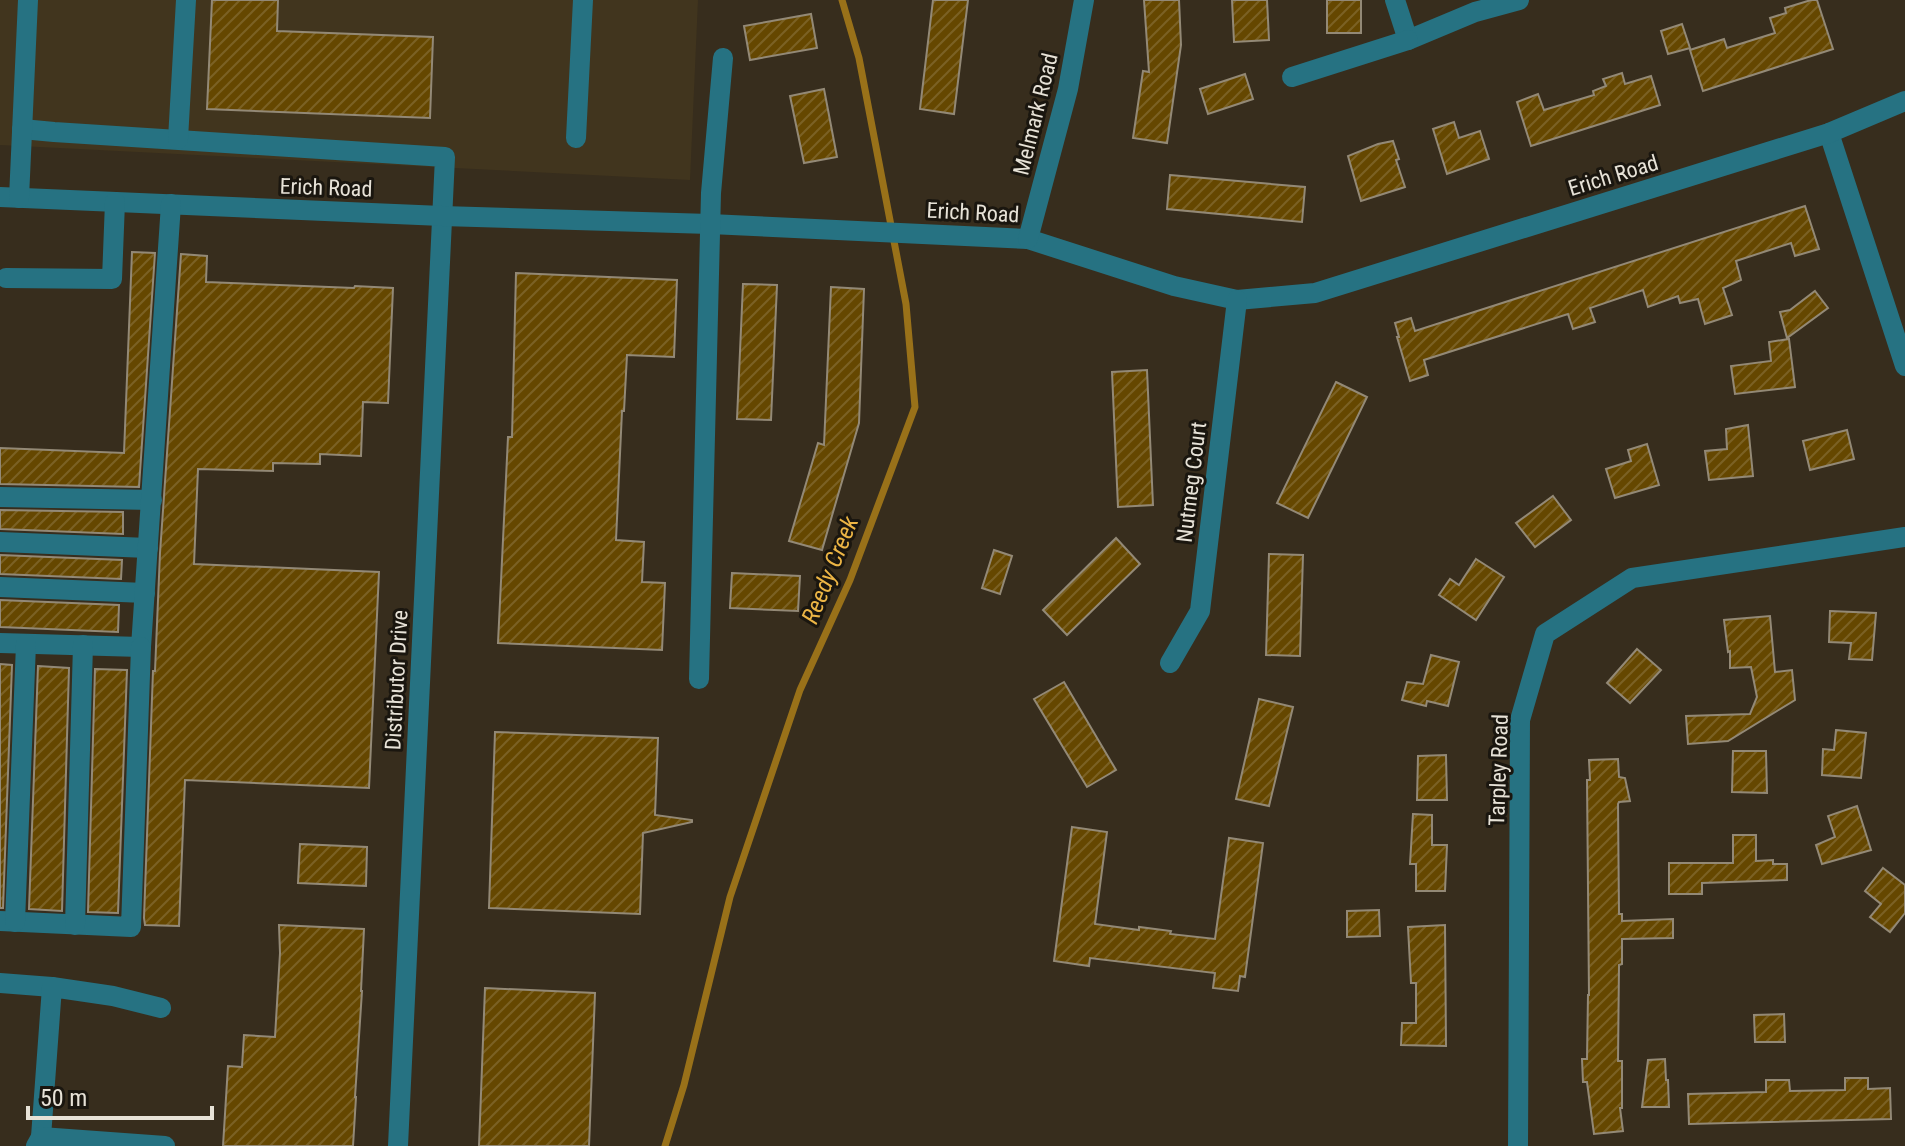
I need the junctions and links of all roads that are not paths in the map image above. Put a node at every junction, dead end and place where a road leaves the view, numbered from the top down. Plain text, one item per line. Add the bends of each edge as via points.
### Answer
1 (28, 0) edge
2 (186, 0) edge
3 (583, 0) edge
4 (1084, 0) edge
5 (1395, 0) edge
6 (1519, 0) edge
7 (1408, 40) junction
8 (723, 58) dead end
9 (1292, 77) dead end
10 (1905, 101) edge
11 (22, 129) junction
12 (1829, 133) junction
13 (576, 138) dead end
14 (178, 139) junction
15 (10, 198) edge
16 (115, 202) junction
17 (171, 204) junction
18 (442, 216) junction
19 (710, 224) junction
20 (1028, 239) junction
21 (6, 278) dead end
22 (1237, 300) junction
23 (1905, 366) edge
24 (0, 497) edge
25 (152, 500) junction
26 (1905, 537) edge
27 (0, 542) edge
28 (148, 548) junction
29 (0, 587) edge
30 (145, 593) junction
31 (0, 643) edge
32 (26, 644) junction
33 (83, 645) junction
34 (141, 647) junction
35 (1170, 663) dead end
36 (699, 679) dead end
37 (8, 922) edge
38 (75, 925) junction
39 (0, 983) edge
40 (52, 987) junction
41 (161, 1008) dead end
42 (38, 1141) edge
43 (165, 1146) edge
44 (398, 1146) edge
45 (1518, 1146) edge

1 - 11 street
2 - 14 street
3 - 13 street
4 - 20 street, Melmark Road via 1068,89
5 - 7 street
6 - 7 street
7 - 9 street
8 - 19 street
10 - 12 street, Erich Road
11 - 14 street
11 - 15 street
12 - 22 street, Erich Road via 1315,293
12 - 23 street
14 - 18 street, Distributor Drive via 445,157
15 - 16 street, Erich Road
16 - 17 street, Erich Road
16 - 21 street via 112,279
17 - 18 street, Erich Road
17 - 25 street
18 - 19 street, Erich Road
18 - 44 street, Distributor Drive
19 - 20 street, Erich Road
19 - 36 street
20 - 22 street, Erich Road via 1174,286
22 - 35 street, Nutmeg Court via 1200,611
24 - 25 street
25 - 28 street
26 - 45 street, Tarpley Road via 1632,578 1545,634 1520,720
27 - 28 street
28 - 30 street
29 - 30 street
30 - 34 street
31 - 32 street
32 - 33 street
32 - 37 street
33 - 34 street
33 - 38 street
34 - 38 street via 131,927
37 - 38 street
39 - 40 street
40 - 41 street
40 - 42 street
42 - 43 street

